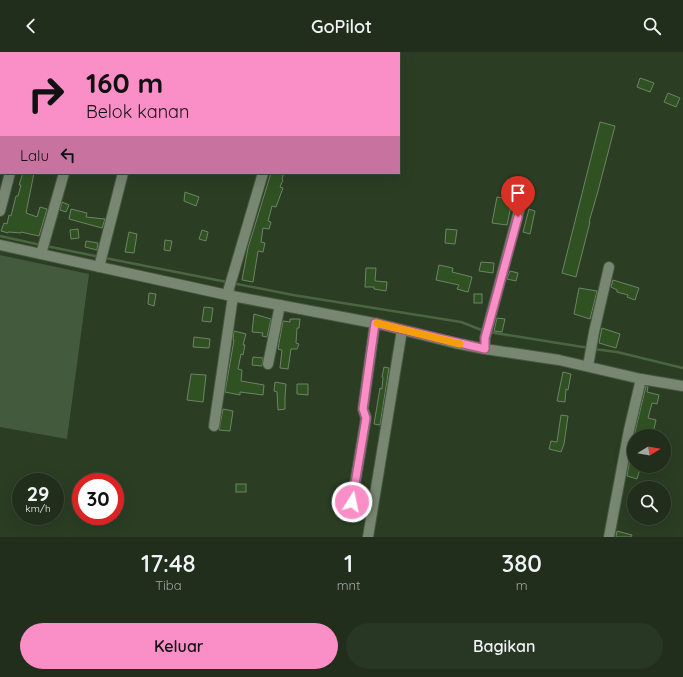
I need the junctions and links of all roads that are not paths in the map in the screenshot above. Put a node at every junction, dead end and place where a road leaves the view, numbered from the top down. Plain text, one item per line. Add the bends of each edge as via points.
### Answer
1 (10, 174) edge
2 (64, 174) edge
3 (123, 174) edge
4 (263, 174) edge
5 (521, 203) dead end
6 (0, 211) edge
7 (0, 244) edge
8 (43, 248) junction
9 (100, 265) junction
10 (609, 267) dead end
11 (230, 289) junction
12 (280, 305) junction
13 (375, 323) junction
14 (402, 330) junction
15 (485, 349) junction
16 (588, 361) junction
17 (268, 364) dead end
18 (641, 379) junction
19 (683, 386) edge
20 (214, 426) dead end
21 (352, 502) dead end
22 (368, 537) edge
23 (609, 537) edge

1 - 6 street
2 - 8 street
3 - 9 street
4 - 11 street
5 - 15 street
7 - 8 street
8 - 9 street
9 - 11 street
10 - 16 street
11 - 12 street
11 - 20 street
12 - 13 street
12 - 17 street
13 - 14 street
13 - 21 street via 363,409 366,418
14 - 15 street
14 - 22 street
15 - 16 street via 559,360
16 - 18 street
18 - 19 street
18 - 23 street

